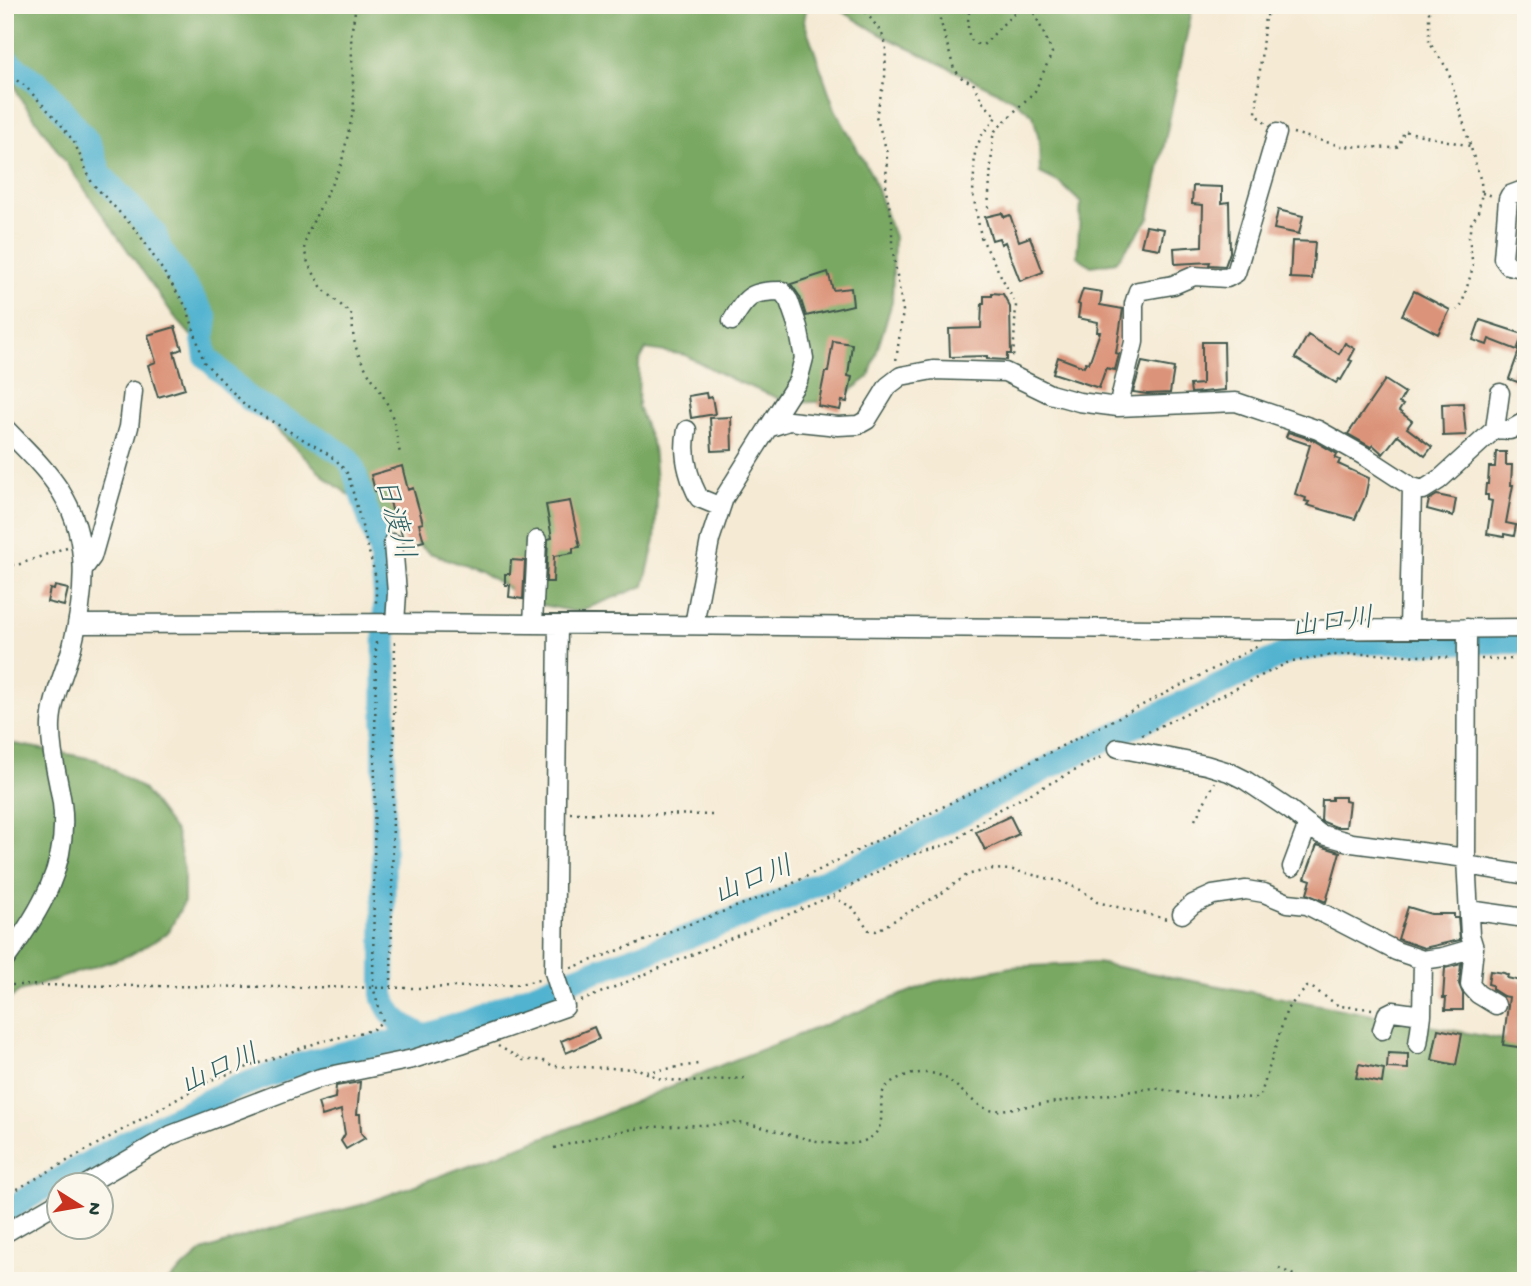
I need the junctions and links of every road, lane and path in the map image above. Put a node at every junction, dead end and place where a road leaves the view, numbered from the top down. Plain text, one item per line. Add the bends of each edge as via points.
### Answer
1 (356, 5) edge
2 (863, 5) edge
3 (936, 5) edge
4 (970, 5) edge
5 (1327, 5) edge
6 (1426, 5) edge
7 (5, 73) edge
8 (1277, 133) junction
9 (1470, 146) junction
10 (1526, 189) edge
11 (988, 208) dead end
12 (1526, 269) edge
13 (1457, 310) dead end
14 (732, 321) dead end
15 (1011, 375) junction
16 (893, 382) junction
17 (133, 391) dead end
18 (1500, 393) dead end
19 (1118, 407) junction
20 (1526, 421) edge
21 (5, 428) edge
22 (768, 428) junction
23 (1494, 429) junction
24 (687, 430) dead end
25 (400, 453) dead end
26 (1412, 487) junction
27 (720, 507) junction
28 (537, 540) dead end
29 (80, 542) junction
30 (393, 543) dead end
31 (5, 566) edge
32 (84, 568) junction
33 (385, 623) junction
34 (78, 624) junction
35 (533, 624) junction
36 (558, 625) junction
37 (694, 625) junction
38 (1409, 628) junction
39 (1526, 628) edge
40 (1262, 643) dead end
41 (1466, 643) junction
42 (1526, 659) edge
43 (1118, 748) junction
44 (1222, 770) junction
45 (556, 813) junction
46 (716, 815) dead end
47 (1195, 820) dead end
48 (1308, 824) junction
49 (1466, 861) junction
50 (1292, 867) dead end
51 (1526, 875) edge
52 (832, 896) junction
53 (1469, 910) junction
54 (1182, 914) joint
55 (1518, 917) dead end
56 (1475, 948) junction
57 (5, 960) edge
58 (1423, 960) junction
59 (555, 976) junction
60 (5, 985) edge
61 (375, 987) junction
62 (389, 987) junction
63 (564, 1005) junction
64 (1496, 1005) dead end
65 (1393, 1011) junction
66 (1422, 1015) junction
67 (1382, 1030) dead end
68 (484, 1036) junction
69 (1418, 1044) dead end
70 (698, 1064) dead end
71 (647, 1072) junction
72 (745, 1078) dead end
73 (554, 1148) dead end
74 (112, 1170) edge
75 (5, 1196) edge
76 (46, 1209) edge
77 (5, 1233) edge
78 (1279, 1268) dead end
79 (1306, 1281) edge

1 - 25 path via 351,35 354,108 341,165 304,249 322,288 353,317 354,344 392,416
2 - 16 path via 886,44 885,77 876,116 887,152 886,190 903,312
3 - 15 path via 954,69 976,87 996,117 975,151 973,194 981,237 1016,305
4 - 11 path via 967,25 975,44 983,45 1015,12 1030,6 1052,53 1035,91 995,131
5 - 8 path via 1277,10 1265,16 1256,113
6 - 9 path via 1429,42 1448,70
7 - 33 path via 59,122 74,142 92,183 145,243 187,309 204,362 247,407 325,452 348,474
8 - 9 path via 1341,146 1394,148 1404,131
8 - 19 street via 1236,274 1227,278 1194,276 1138,291 1134,342
9 - 13 path via 1482,193 1469,237 1473,267
10 - 12 street via 1508,199 1503,258 1508,265
14 - 22 street via 746,298 762,291 782,291 789,300 804,358 798,382
15 - 16 street via 933,370
15 - 19 street via 1049,394
16 - 22 street via 867,420 858,425 789,422
17 - 32 street via 129,427 92,557
18 - 23 street
19 - 26 street via 1236,402 1318,430
20 - 23 street via 1510,429
21 - 29 street via 62,494
22 - 27 street
23 - 26 street via 1439,480 1423,490
24 - 27 street via 684,444 691,482 699,498
26 - 38 street
27 - 37 street
28 - 35 street
29 - 31 path
29 - 32 street
30 - 33 street via 397,593
32 - 34 street
33 - 34 street
33 - 35 street
33 - 61 path via 377,681
33 - 62 path
34 - 57 street via 51,721 62,807 59,855 36,917
35 - 36 street
36 - 37 street
36 - 45 street
37 - 38 street
38 - 41 street
39 - 41 street
40 - 59 path via 776,892
41 - 42 path
41 - 43 path via 1287,663
41 - 49 street
43 - 44 street
43 - 52 path via 991,814 951,843 905,857
44 - 47 path
44 - 48 street via 1245,780
45 - 46 path
45 - 59 street
48 - 49 street via 1320,834 1352,843
48 - 50 street
49 - 51 street
49 - 53 street
52 - 54 path via 876,932 967,875 999,869 1063,882 1097,902 1121,909 1169,920
52 - 63 path
53 - 55 street
53 - 56 street
54 - 58 street via 1213,895 1246,890 1264,893 1307,905
56 - 58 street
56 - 64 street via 1470,985
58 - 66 street
59 - 62 path via 514,985
59 - 63 street
60 - 61 path
61 - 62 path
61 - 75 path via 383,1021 378,1027 296,1049 211,1080
63 - 68 street
65 - 66 street
65 - 67 street via 1387,1014
65 - 73 path via 1339,1006 1307,987 1287,1009 1261,1094 1255,1098 1154,1088 994,1111 982,1109 945,1078 930,1072 912,1073 887,1087 876,1133 864,1140 826,1141 739,1123 641,1128
66 - 69 street
68 - 71 path via 523,1060
68 - 74 street via 413,1059 320,1078 170,1135
70 - 71 path
71 - 72 path via 661,1079 689,1082
76 - 77 street
78 - 79 path

